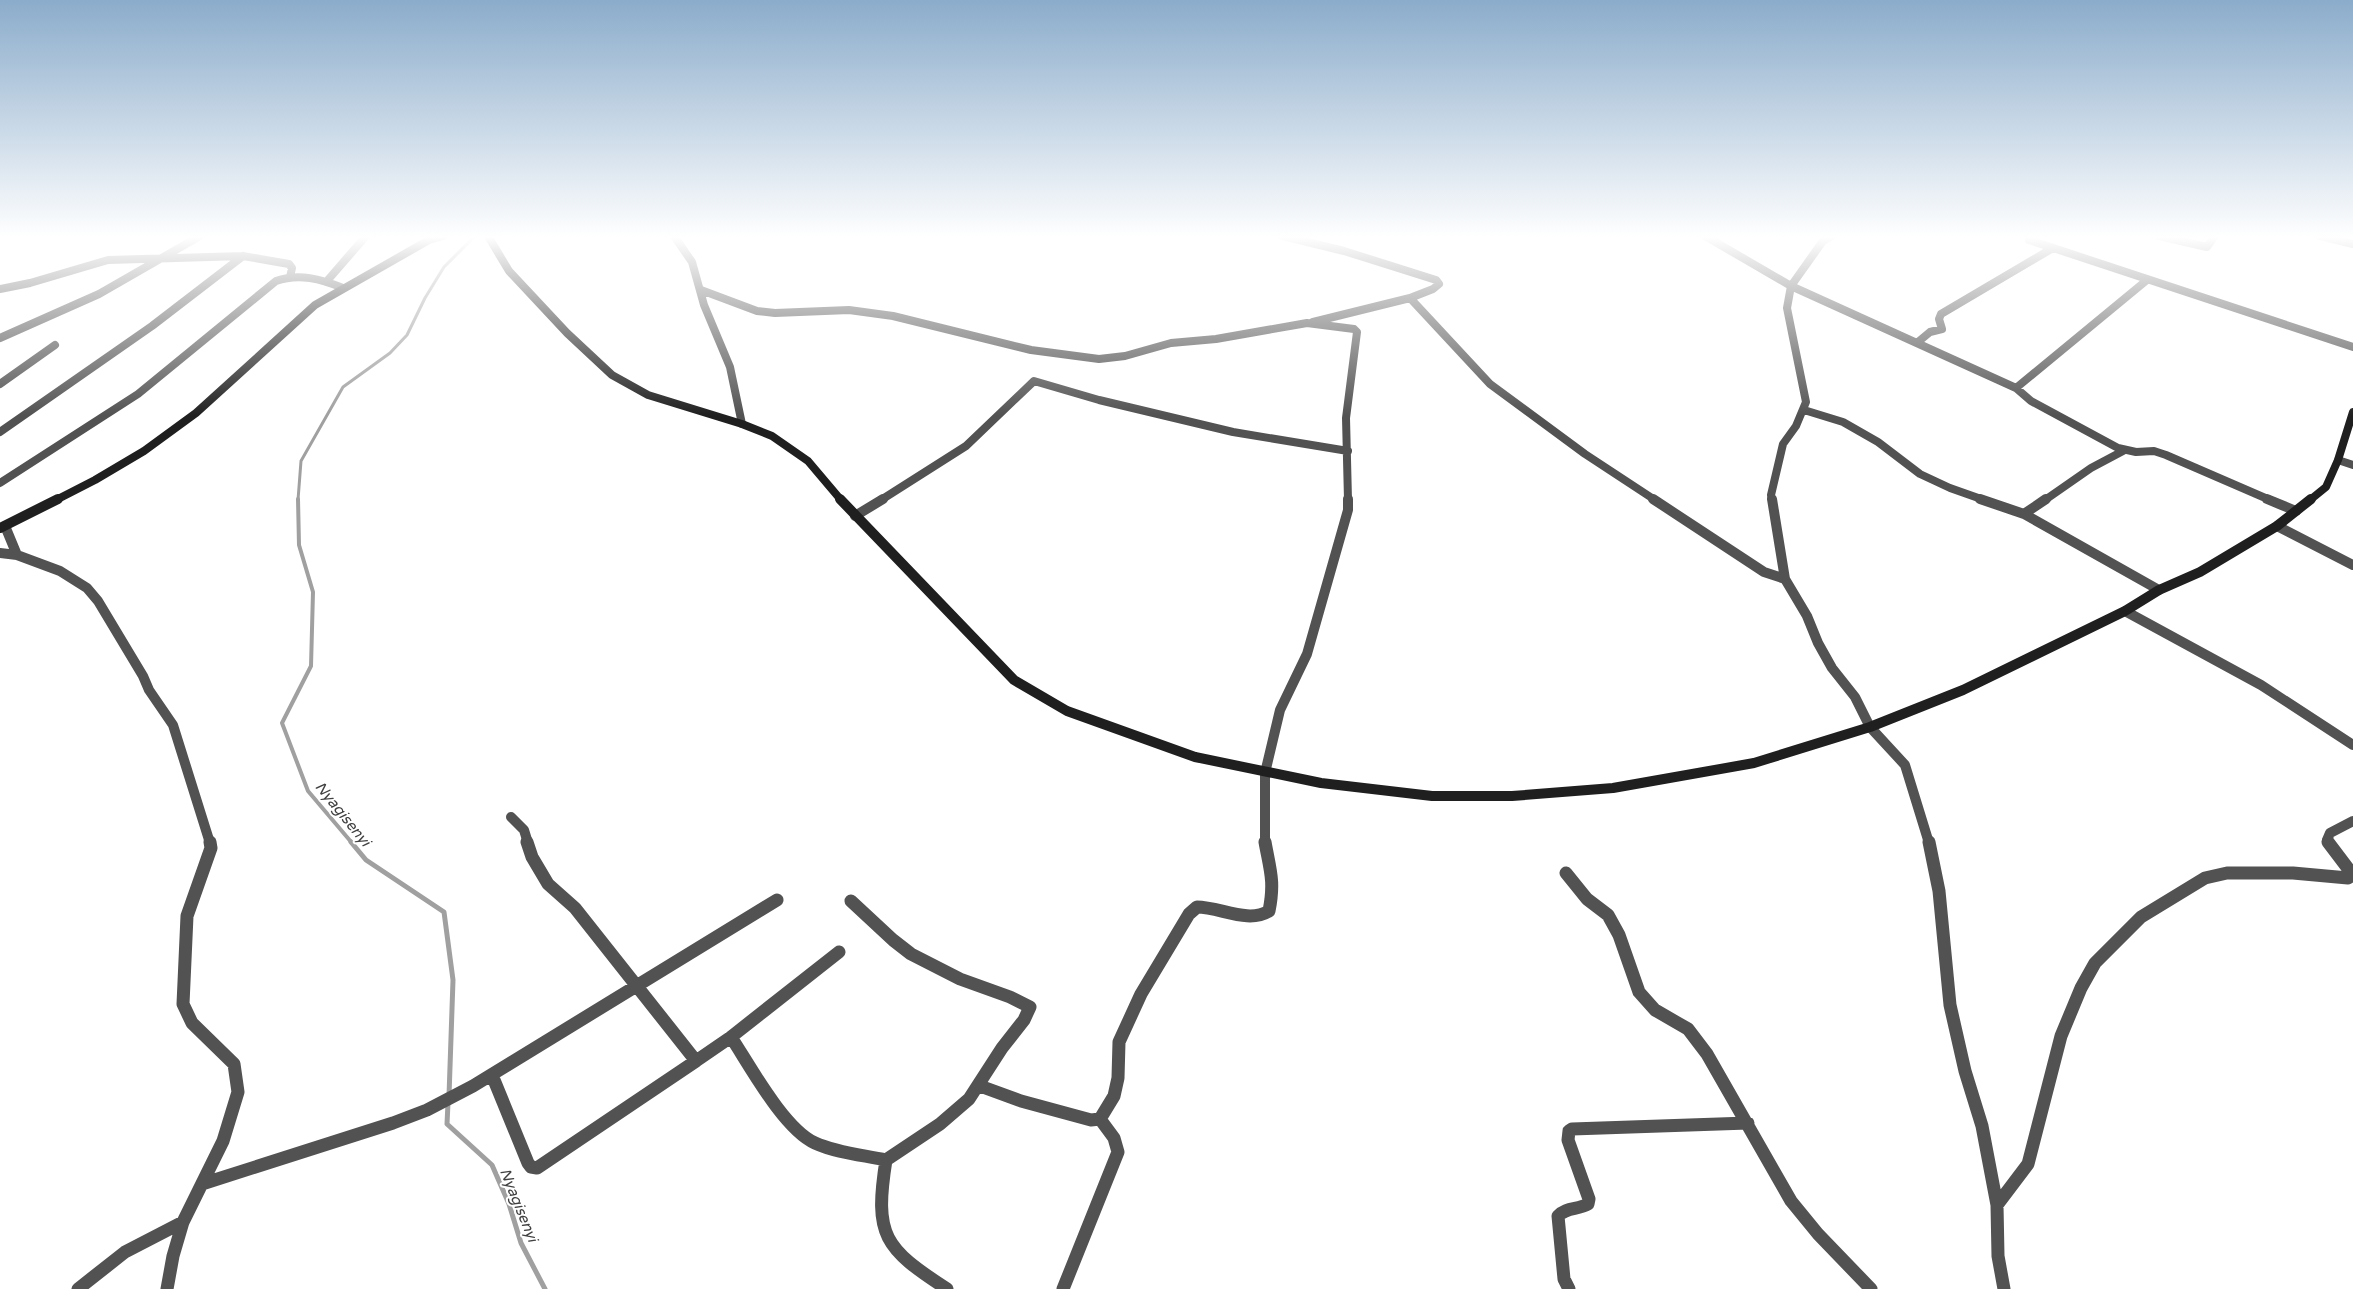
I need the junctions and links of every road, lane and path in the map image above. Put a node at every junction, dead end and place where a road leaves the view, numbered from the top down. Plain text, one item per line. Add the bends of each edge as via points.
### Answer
1 (93, 296) edge
2 (191, 296) edge
3 (257, 296) edge
4 (330, 296) edge
5 (533, 296) edge
6 (702, 296) edge
7 (717, 296) edge
8 (1415, 296) edge
9 (1790, 296) edge
10 (1815, 296) edge
11 (1971, 296) edge
12 (2128, 296) edge
13 (2198, 296) edge
14 (1410, 298) junction
15 (1307, 323) junction
16 (0, 338) edge
17 (1918, 342) junction
18 (55, 345) dead end
19 (2353, 346) edge
20 (0, 384) edge
21 (2016, 388) junction
22 (1804, 410) junction
23 (2353, 412) edge
24 (742, 424) junction
25 (0, 432) edge
26 (2123, 450) junction
27 (1348, 451) junction
28 (2338, 460) junction
29 (2353, 465) edge
30 (0, 483) edge
31 (2296, 511) junction
32 (2024, 514) junction
33 (855, 516) junction
34 (2277, 526) junction
35 (2, 527) edge
36 (0, 553) edge
37 (17, 555) junction
38 (2353, 565) edge
39 (1786, 579) junction
40 (2159, 590) junction
41 (2125, 611) junction
42 (1870, 727) junction
43 (2353, 746) edge
44 (1266, 773) junction
45 (511, 817) dead end
46 (2353, 821) edge
47 (1566, 873) dead end
48 (777, 900) dead end
49 (851, 901) dead end
50 (840, 952) dead end
51 (636, 986) junction
52 (731, 1037) junction
53 (696, 1061) junction
54 (492, 1074) junction
55 (980, 1086) junction
56 (1100, 1119) junction
57 (1748, 1123) junction
58 (886, 1160) junction
59 (202, 1184) junction
60 (1997, 1205) junction
61 (183, 1222) junction
62 (78, 1289) edge
63 (167, 1289) edge
64 (947, 1289) edge
65 (1063, 1289) edge
66 (1568, 1289) edge
67 (1871, 1289) edge
68 (2004, 1289) edge

1 - 16 street
2 - 25 street
3 - 30 street via 138,394
4 - 35 main road via 315,305 196,413 144,451
5 - 24 main road via 612,375 648,395
6 - 24 street via 730,367
7 - 15 street via 757,311 835,309 892,316 1031,350 1099,359 1125,356 1171,343 1216,339
8 - 14 street
9 - 22 street via 1787,308 1806,402
10 - 17 street
11 - 17 street via 1941,314 1942,329 1930,332
12 - 21 street
13 - 19 street
14 - 15 street
14 - 39 street via 1490,384 1585,454 1764,572
15 - 27 street via 1357,332 1346,418
17 - 21 street
18 - 20 street
21 - 26 street via 2031,401
22 - 32 street via 1843,422 1878,442 1920,474
22 - 39 street via 1783,444 1771,495
23 - 28 main road
24 - 33 main road via 772,436 808,461
26 - 31 street via 2154,451 2166,455
26 - 32 street
27 - 33 street via 1234,432 1034,381 966,446
27 - 44 street via 1348,510 1307,654 1280,710
28 - 29 street
28 - 31 main road via 2326,486
31 - 34 main road
32 - 40 street
33 - 44 main road via 1014,680 1067,711 1195,757
34 - 38 street
34 - 40 main road via 2200,572
35 - 37 street
36 - 37 street
37 - 59 street via 60,571 86,588 98,601 173,725 190,784 203,812 211,848 187,916 183,1004 192,1023 234,1064 238,1092 223,1141
39 - 42 street via 1832,668 1855,697
40 - 41 main road
41 - 42 main road via 1963,690
41 - 43 street via 2267,688
42 - 44 main road via 1754,763 1594,790 1512,796 1432,796
42 - 60 street via 1905,765 1928,838 1939,891 1950,1005 1982,1126
44 - 56 street via 1265,843 1272,868 1269,911 1261,916 1249,916 1197,907 1188,914 1141,994 1119,1042 1114,1096
45 - 51 street via 524,830 532,857 548,884 575,908
46 - 60 street via 2330,833 2327,840 2352,871 2353,875 2348,878 2227,872 2206,878 2141,917 2095,963 2061,1036 2028,1164
47 - 57 street via 1587,899 1608,915 1619,935 1639,992 1655,1010 1688,1029 1707,1054
48 - 51 street
49 - 55 street via 876,926 918,959 970,984 1016,998 1030,1007
50 - 52 street
51 - 53 street
51 - 54 street
52 - 53 street
52 - 58 street via 785,1115 808,1139
53 - 54 street via 537,1168 528,1163
54 - 59 street via 427,1110 393,1123
55 - 56 street via 1005,1097 1091,1120
55 - 58 street via 942,1124
56 - 65 street via 1112,1132 1118,1152
57 - 66 street via 1569,1131 1568,1140 1589,1199 1584,1208 1561,1211 1558,1216 1564,1279
57 - 67 street via 1791,1201
58 - 64 street via 880,1195 885,1238 910,1266
59 - 61 street
60 - 68 street via 1998,1256
61 - 62 street via 125,1252
61 - 63 street

